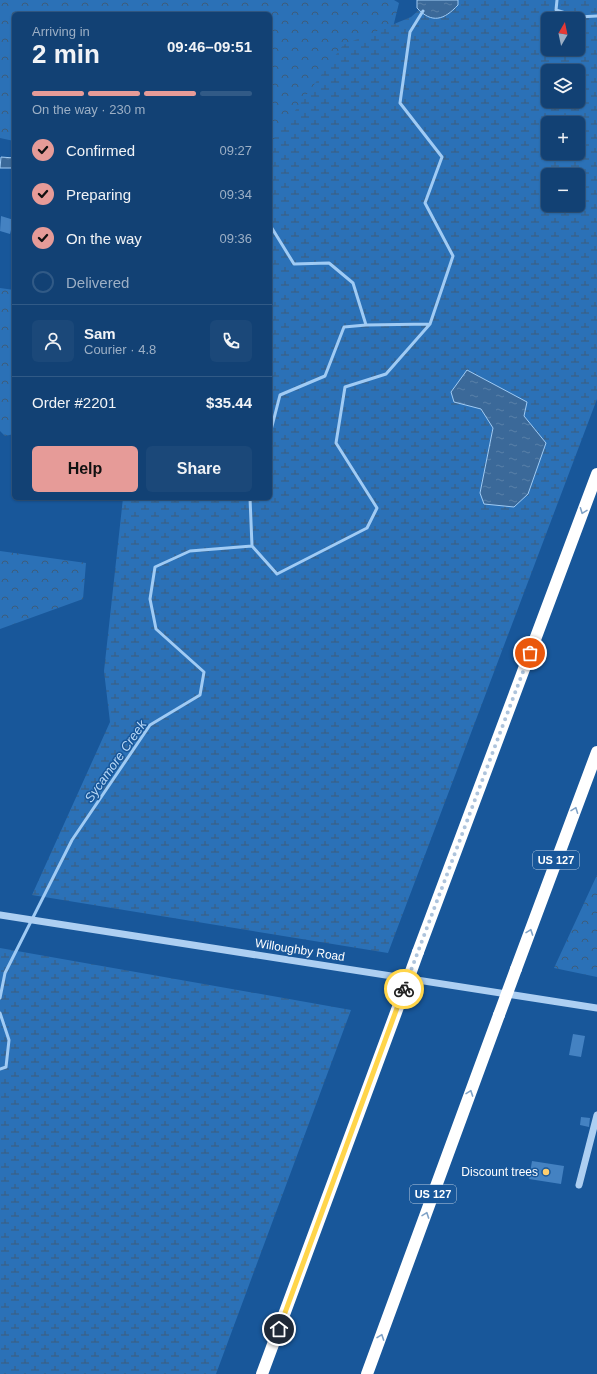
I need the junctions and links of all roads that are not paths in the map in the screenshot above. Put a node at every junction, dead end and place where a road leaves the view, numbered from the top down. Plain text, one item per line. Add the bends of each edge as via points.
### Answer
1 (597, 474) edge
2 (597, 752) edge
3 (0, 915) edge
4 (597, 1008) edge
5 (597, 1115) edge
6 (579, 1185) dead end
7 (262, 1374) edge
8 (367, 1374) edge

1 -> 7 highway, bridge
8 -> 2 highway, US 127, bridge
3 - 4 street, Willoughby Road
5 - 6 street

